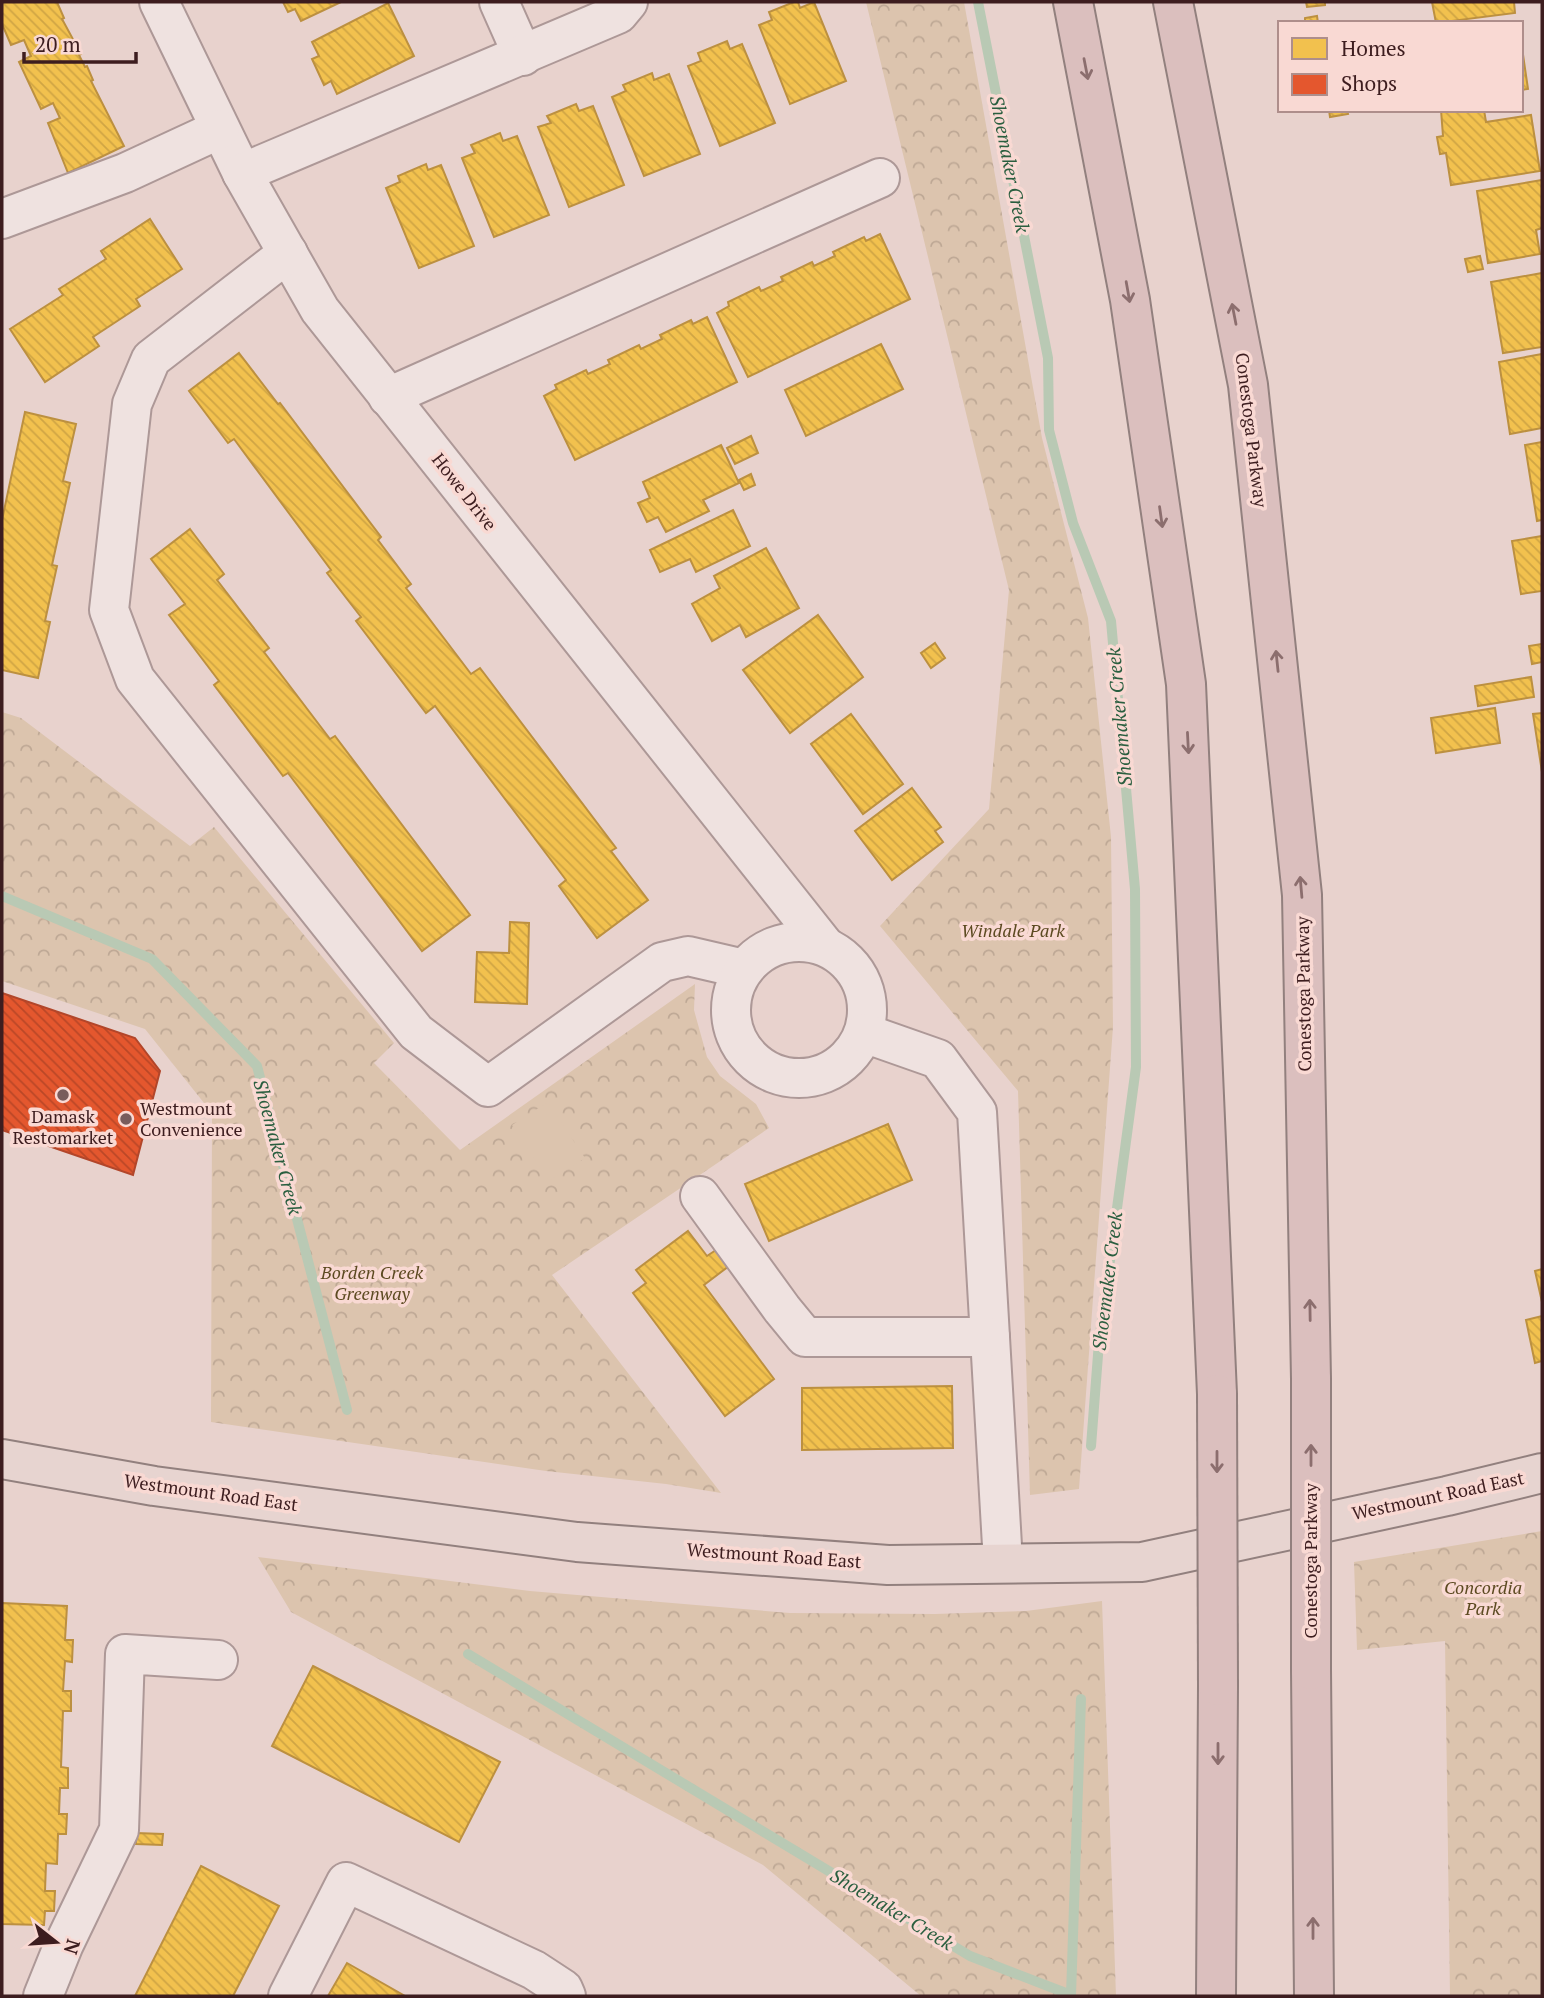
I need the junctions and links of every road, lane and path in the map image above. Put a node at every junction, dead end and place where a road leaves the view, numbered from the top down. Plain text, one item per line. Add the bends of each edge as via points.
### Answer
1 (159, 2) edge
2 (499, 2) edge
3 (628, 2) edge
4 (1073, 2) edge
5 (1173, 2) edge
6 (523, 56) junction
7 (220, 129) junction
8 (242, 173) junction
9 (880, 178) dead end
10 (2, 219) edge
11 (288, 253) junction
12 (388, 397) junction
13 (825, 946) junction
14 (744, 969) junction
15 (864, 1033) junction
16 (700, 1196) dead end
17 (990, 1337) junction
18 (2, 1459) edge
19 (1542, 1473) edge
20 (1003, 1563) junction
21 (218, 1660) dead end
22 (43, 1996) edge
23 (288, 1996) edge
24 (565, 1996) edge
25 (1216, 1996) edge
26 (1314, 1996) edge

1 - 7 street, Howe Drive
2 - 6 street
3 - 6 street via 618,14
4 -> 25 highway, bridge via 1130,300 1186,684 1217,1394
26 -> 5 highway, Conestoga Parkway, bridge via 1311,1379 1302,895 1248,384
6 - 8 street
7 - 8 street, Howe Drive
7 - 10 street via 125,173
8 - 11 street, Howe Drive
9 - 12 street
11 - 12 street, Howe Drive via 320,310
11 - 14 street via 151,359 132,404 109,610 135,679 416,1032 488,1087 662,962 688,956
12 - 13 street, Howe Drive
13 - 14 street via 803,941 781,944 760,953
13 - 15 street, Howe Drive via 857,972 868,1012
14 - 15 street via 730,1009 742,1050 757,1065 797,1080 818,1076 838,1067 854,1052
15 - 17 street via 938,1059 977,1112
16 - 17 street via 805,1337
17 - 20 street
18 - 20 main road, Westmount Road East via 154,1486 577,1542 888,1564
19 - 20 main road, Westmount Road East via 1142,1562
21 - 22 street via 125,1654 119,1830
23 - 24 street via 346,1882 534,1970 563,1989

